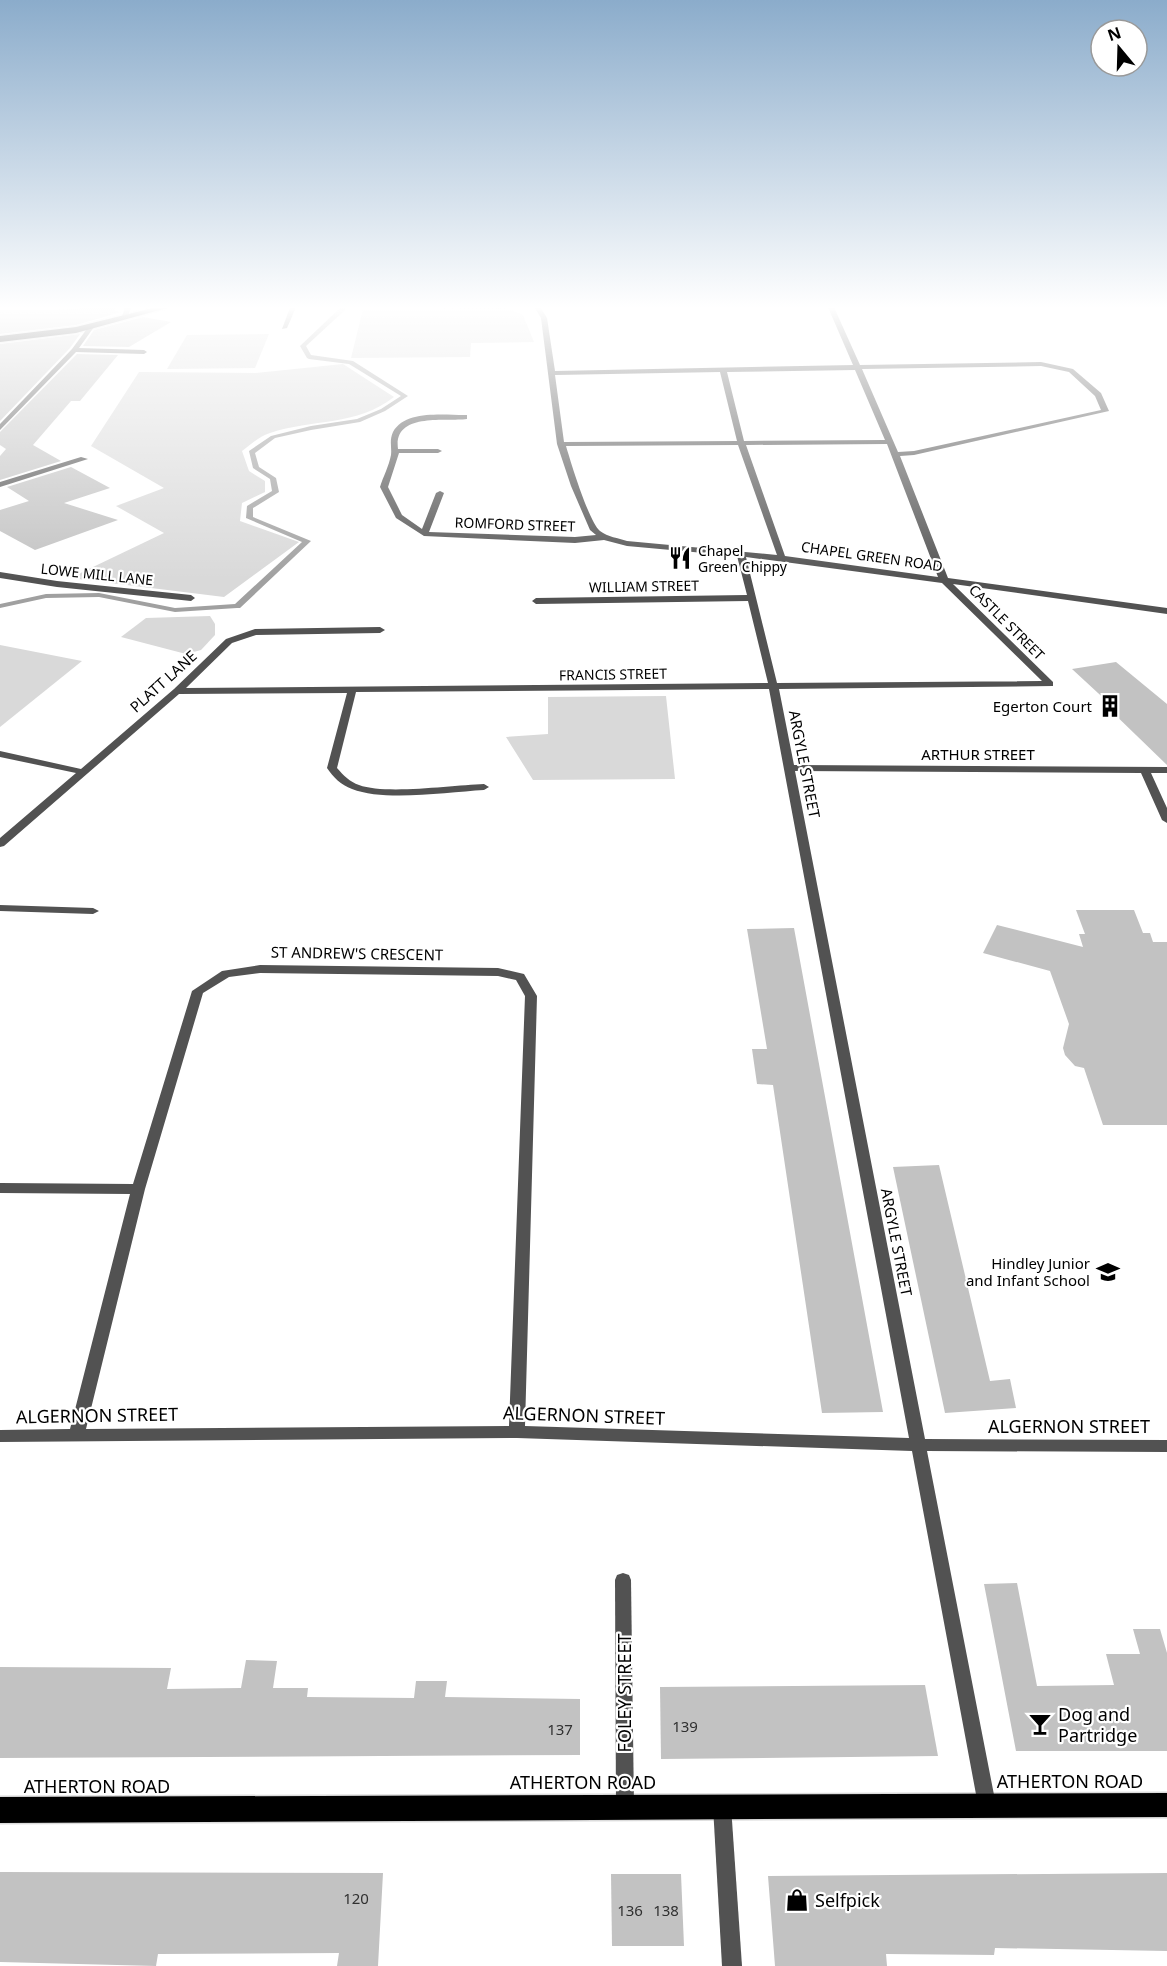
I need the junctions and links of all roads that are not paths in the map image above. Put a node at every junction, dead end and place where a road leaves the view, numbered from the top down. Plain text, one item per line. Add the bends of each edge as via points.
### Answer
1 (30, 397) edge
2 (555, 397) edge
3 (730, 397) edge
4 (871, 397) edge
5 (1099, 397) edge
6 (464, 417) dead end
7 (0, 428) edge
8 (741, 442) junction
9 (890, 442) junction
10 (561, 444) junction
11 (395, 451) junction
12 (438, 451) dead end
13 (895, 454) junction
14 (84, 459) dead end
15 (0, 485) edge
16 (440, 493) dead end
17 (424, 534) junction
18 (604, 537) junction
19 (741, 554) junction
20 (782, 558) junction
21 (0, 575) edge
22 (944, 580) junction
23 (191, 598) dead end
24 (753, 598) junction
25 (536, 601) dead end
26 (1167, 611) edge
27 (380, 630) dead end
28 (1050, 684) joint
29 (773, 685) junction
30 (352, 690) junction
31 (177, 691) junction
32 (2, 754) dead end
33 (789, 768) junction
34 (1167, 770) edge
35 (1145, 771) junction
36 (83, 772) junction
37 (484, 787) dead end
38 (1167, 820) edge
39 (0, 844) edge
40 (0, 908) edge
41 (93, 910) dead end
42 (0, 1188) edge
43 (138, 1189) junction
44 (517, 1432) junction
45 (77, 1434) junction
46 (0, 1436) edge
47 (920, 1445) junction
48 (1167, 1446) edge
49 (623, 1580) dead end
50 (987, 1804) junction
51 (1167, 1805) edge
52 (625, 1806) junction
53 (722, 1806) junction
54 (0, 1810) edge
55 (732, 1966) edge

1 - 7 street
2 - 10 street
3 - 8 street
4 - 9 street
5 - 13 street via 1106,411
6 - 11 street via 421,418 405,424 394,441
8 - 9 street
8 - 10 street
8 - 20 street
9 - 13 street
10 - 18 street via 594,530
11 - 12 street
11 - 17 street via 384,487 399,516
13 - 22 street
14 - 15 street
16 - 17 street
17 - 18 street, ROMFORD STREET via 575,540
18 - 19 street, CHAPEL GREEN ROAD via 627,543
19 - 20 street, CHAPEL GREEN ROAD
19 - 24 street, ARGYLE STREET
20 - 22 street, CHAPEL GREEN ROAD
21 - 23 street, LOWE MILL LANE
22 - 26 street, CHAPEL GREEN ROAD
22 - 28 street, CASTLE STREET
24 - 25 street, WILLIAM STREET
24 - 29 street, ARGYLE STREET
27 - 31 street, PLATT LANE via 240,635 229,640
28 - 29 street, FRANCIS STREET
29 - 30 street, FRANCIS STREET
29 - 33 street, ARGYLE STREET
30 - 31 street, FRANCIS STREET
30 - 37 street via 332,768 342,780 359,788 389,790
31 - 36 street, PLATT LANE
32 - 36 street
33 - 35 street, ARTHUR STREET
33 - 47 street, ARGYLE STREET
34 - 35 street, ARTHUR STREET
35 - 38 street
36 - 39 street, PLATT LANE
40 - 41 street
42 - 43 street
43 - 44 street, ST ANDREW'S CRESCENT via 198,991 226,974 260,969 498,972 520,977 531,996
43 - 45 street, ST ANDREW'S CRESCENT
44 - 45 street, ALGERNON STREET
44 - 47 street, ALGERNON STREET
45 - 46 street, ALGERNON STREET
47 - 48 street, ALGERNON STREET
47 - 50 street, ARGYLE STREET via 941,1574
49 - 52 street, FOLEY STREET
50 - 51 highway, ATHERTON ROAD
50 - 53 highway, ATHERTON ROAD
52 - 53 highway, ATHERTON ROAD
52 - 54 highway, ATHERTON ROAD
53 - 55 street

